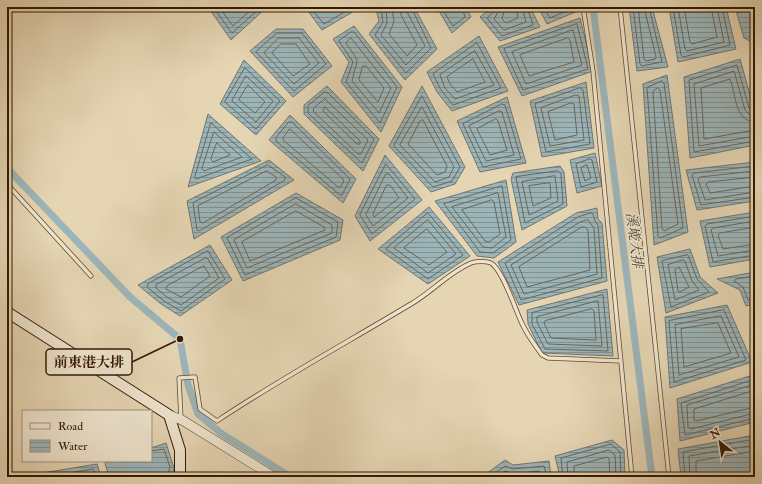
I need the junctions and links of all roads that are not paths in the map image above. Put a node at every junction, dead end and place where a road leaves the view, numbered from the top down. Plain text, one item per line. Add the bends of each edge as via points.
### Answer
1 (583, 7) edge
2 (620, 7) edge
3 (7, 184) edge
4 (91, 276) dead end
5 (7, 312) edge
6 (621, 361) junction
7 (170, 415) junction
8 (182, 420) junction
9 (180, 477) edge
10 (274, 477) edge
11 (632, 477) edge
12 (670, 477) edge

1 - 6 lane via 593,71
2 - 12 lane
3 - 4 lane
5 - 7 main road
6 - 8 lane via 548,358 542,355 520,320 497,268 489,262 478,262 451,274 412,304 217,421 200,409 195,377 179,378
6 - 11 lane
7 - 8 street
7 - 9 main road via 180,450
8 - 10 street

